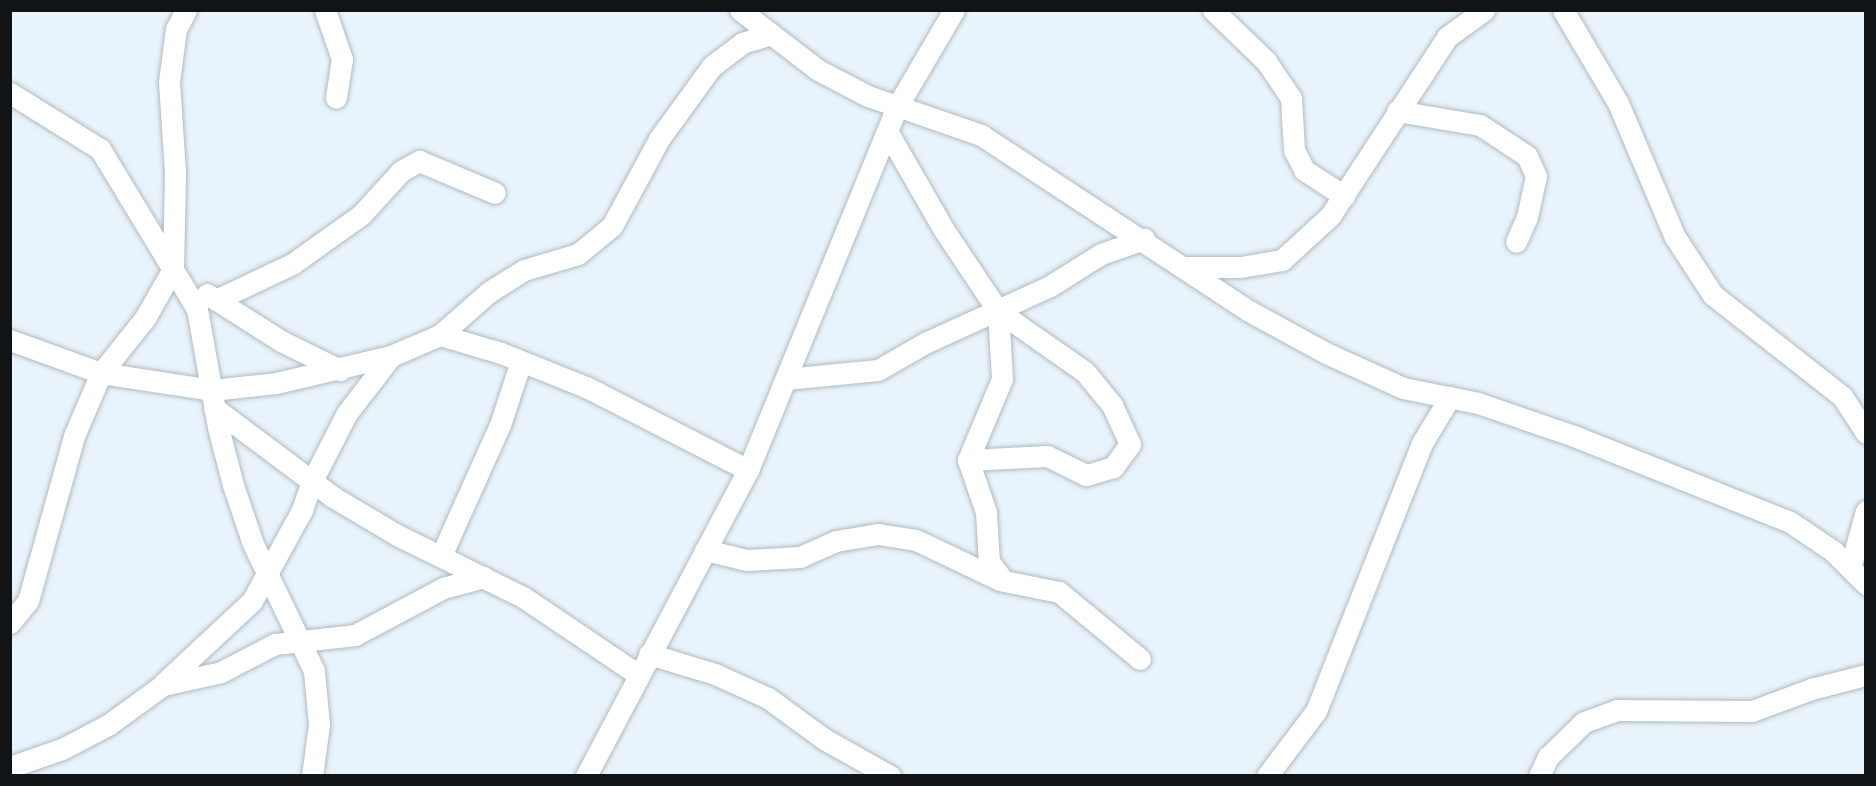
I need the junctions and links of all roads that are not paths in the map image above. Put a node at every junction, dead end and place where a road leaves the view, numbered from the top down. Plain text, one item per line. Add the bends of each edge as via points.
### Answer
1 (186, 10) edge
2 (325, 10) edge
3 (740, 10) edge
4 (954, 10) edge
5 (1213, 10) edge
6 (1484, 10) edge
7 (1563, 10) edge
8 (772, 34) junction
9 (10, 93) edge
10 (336, 98) dead end
11 (898, 105) junction
12 (1397, 111) junction
13 (887, 131) junction
14 (495, 193) dead end
15 (1344, 196) junction
16 (1144, 239) junction
17 (1516, 242) dead end
18 (1185, 267) junction
19 (173, 269) junction
20 (216, 300) junction
21 (998, 311) junction
22 (440, 335) junction
23 (10, 340) edge
24 (391, 356) junction
25 (521, 361) junction
26 (340, 370) junction
27 (101, 373) junction
28 (786, 379) junction
29 (1450, 397) junction
30 (213, 399) junction
31 (1866, 433) edge
32 (968, 460) junction
33 (748, 470) junction
34 (312, 481) junction
35 (1866, 512) edge
36 (705, 550) junction
37 (441, 556) junction
38 (1850, 568) junction
39 (268, 576) junction
40 (484, 577) junction
41 (1004, 581) junction
42 (1866, 584) edge
43 (10, 623) edge
44 (299, 639) junction
45 (649, 654) junction
46 (1140, 660) dead end
47 (637, 675) junction
48 (1866, 675) edge
49 (163, 685) junction
50 (10, 767) edge
51 (312, 776) edge
52 (586, 776) edge
53 (891, 776) edge
54 (1267, 776) edge
55 (1539, 776) edge

1 - 19 street via 176,29 169,82 175,172
2 - 10 street via 342,59
3 - 8 street
4 - 11 street
5 - 15 street via 1266,61 1291,98 1294,150 1304,170
6 - 12 street via 1447,37
7 - 31 street via 1618,103 1676,237 1713,295 1842,396
8 - 11 street via 818,70 868,96
8 - 22 street via 742,43 712,66 658,139 612,226 578,254 524,270 489,292
9 - 19 street via 100,149
11 - 13 street
11 - 16 street via 981,135
12 - 15 street
12 - 17 street via 1480,125 1527,156 1536,176 1527,217
13 - 21 street via 944,230
13 - 28 street
14 - 20 street via 419,161 401,171 361,215 292,264
15 - 18 street via 1330,216 1282,260 1241,267
16 - 18 street
16 - 21 street via 1101,254 1050,286
18 - 29 street via 1249,311 1326,353 1403,388
19 - 20 street
19 - 27 street via 145,318
19 - 30 street via 197,309
20 - 26 street via 281,341
21 - 28 street via 925,343 878,370
21 - 32 street via 1002,379
21 - 32 street via 1085,372 1112,405 1131,444 1113,467 1086,475 1047,456
22 - 24 street
22 - 25 street
23 - 27 street
24 - 26 street
24 - 34 street via 346,413
25 - 33 street via 588,388
25 - 37 street via 500,425
26 - 30 street
27 - 30 street
27 - 43 street via 74,436 28,601
28 - 33 street
29 - 38 street via 1478,402 1574,435 1779,518 1833,550
29 - 54 street via 1422,443 1316,711
30 - 34 street
30 - 39 street via 232,485
32 - 41 street via 986,512 989,562
33 - 36 street
34 - 37 street via 397,535
34 - 39 street
35 - 38 street
36 - 41 street via 747,560 800,557 836,541 878,534 916,540
36 - 45 street
37 - 40 street
38 - 42 street
39 - 44 street
39 - 49 street via 252,601
40 - 44 street via 442,588 355,635
40 - 47 street via 523,597
41 - 46 street via 1059,591
44 - 49 street via 275,644 221,672
44 - 51 street via 314,671 319,725
45 - 47 street
45 - 53 street via 714,674 768,698 824,739
47 - 52 street
48 - 55 street via 1811,689 1752,711 1617,710 1584,722 1548,757
49 - 50 street via 108,724 63,749

